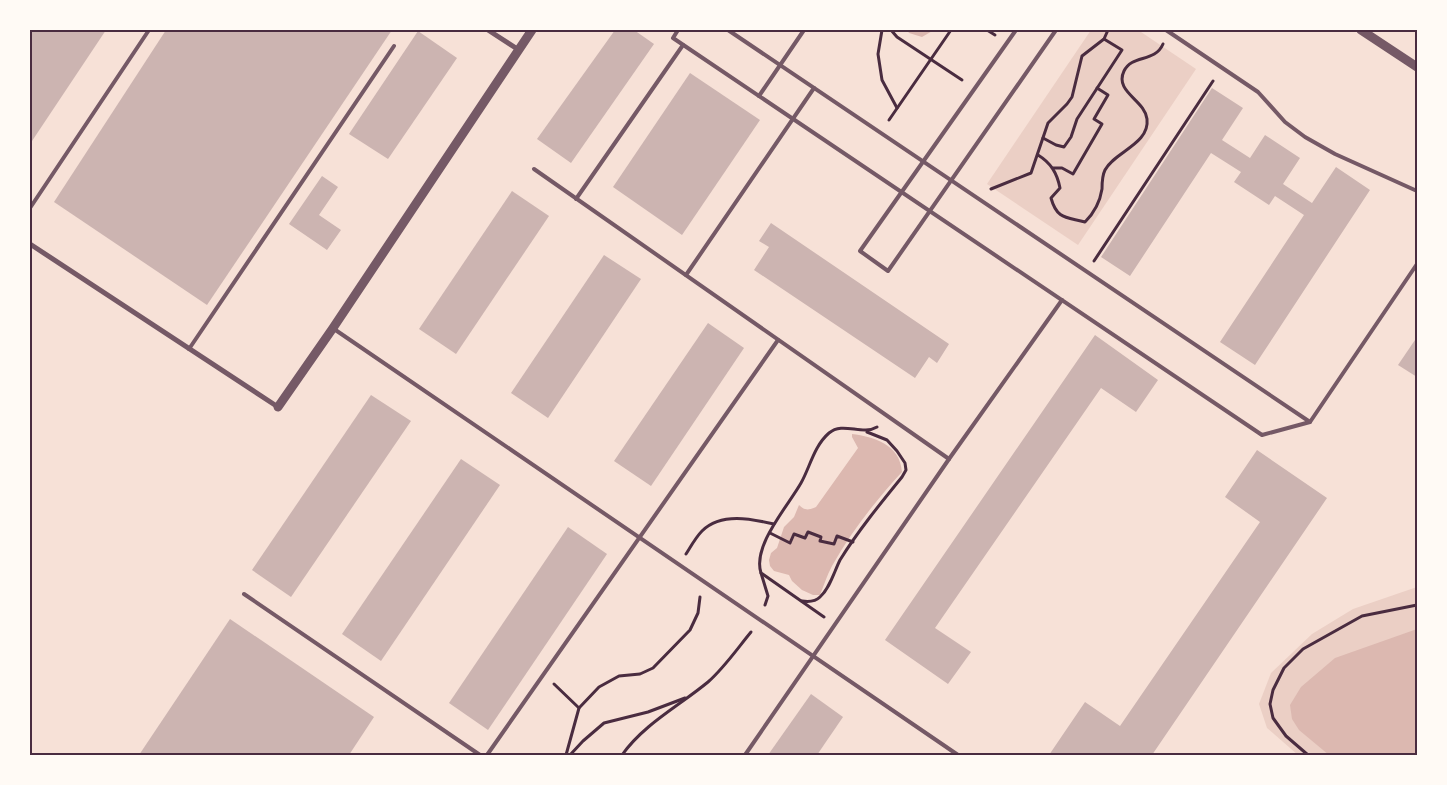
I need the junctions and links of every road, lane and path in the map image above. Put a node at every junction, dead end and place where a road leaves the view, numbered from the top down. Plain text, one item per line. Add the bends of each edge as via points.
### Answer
1 (149, 30) edge
2 (488, 30) edge
3 (532, 30) edge
4 (678, 30) edge
5 (728, 30) edge
6 (804, 30) edge
7 (882, 30) edge
8 (891, 30) edge
9 (951, 30) edge
10 (1016, 30) edge
11 (1056, 30) edge
12 (1108, 30) edge
13 (1361, 30) edge
14 (1167, 31) edge
15 (1104, 39) junction
16 (683, 45) junction
17 (394, 46) dead end
18 (519, 50) junction
19 (931, 59) junction
20 (780, 65) junction
21 (1417, 66) edge
22 (1222, 68) junction
23 (814, 88) junction
24 (975, 88) junction
25 (1098, 88) junction
26 (759, 96) junction
27 (897, 108) junction
28 (793, 119) junction
29 (880, 132) junction
30 (1043, 138) junction
31 (1038, 155) junction
32 (924, 161) junction
33 (1053, 168) junction
34 (534, 169) dead end
35 (952, 181) junction
36 (1417, 191) edge
37 (902, 192) junction
38 (576, 199) junction
39 (978, 199) junction
40 (30, 208) edge
41 (930, 211) junction
42 (30, 244) edge
43 (1417, 264) edge
44 (1086, 273) junction
45 (686, 275) junction
46 (1062, 300) junction
47 (333, 328) junction
48 (778, 340) junction
49 (189, 349) junction
50 (278, 407) joint
51 (891, 419) junction
52 (1310, 422) junction
53 (865, 431) junction
54 (949, 459) junction
55 (774, 524) junction
56 (770, 534) junction
57 (640, 538) junction
58 (853, 542) junction
59 (678, 564) junction
60 (761, 573) junction
61 (702, 580) junction
62 (244, 594) dead end
63 (802, 601) junction
64 (1417, 604) edge
65 (760, 620) junction
66 (835, 624) junction
67 (813, 656) junction
68 (543, 675) junction
69 (690, 697) junction
70 (578, 708) junction
71 (480, 755) edge
72 (487, 755) edge
73 (568, 755) edge
74 (622, 755) edge
75 (745, 755) edge
76 (958, 755) edge
77 (1308, 755) edge

1 - 40 lane
2 - 18 street
3 - 18 street
4 - 16 lane via 673,38
5 - 20 lane
6 - 20 lane
7 - 27 path via 878,54 882,80
8 - 19 path
9 - 19 path
10 - 24 lane
11 - 35 lane
12 - 15 path
13 - 21 street
14 - 22 lane
14 - 33 path via 1155,55 1134,61 1124,70 1122,82 1125,90 1144,110 1148,120 1144,134 1106,169 1098,203 1085,222 1061,216 1054,208 1051,198 1060,188
15 - 25 path via 1122,50
15 - 30 path via 1082,56 1072,97 1048,122
16 - 26 lane
16 - 38 lane
17 - 49 lane
18 - 47 street
19 - 24 path
19 - 27 path
20 - 23 lane
20 - 26 lane
22 - 36 lane via 1258,92 1285,122 1305,137
22 - 44 path
23 - 28 lane
23 - 29 lane
24 - 32 lane
25 - 30 path via 1077,119 1071,138 1064,147
25 - 33 path via 1108,94 1094,119 1102,124 1073,174 1062,168
26 - 28 lane
27 - 29 path
28 - 37 lane
28 - 45 lane
29 - 32 lane
30 - 31 path
31 - 33 path
31 - 39 path via 1031,173 989,190
32 - 35 lane
32 - 37 lane
34 - 38 lane
35 - 39 lane
35 - 41 lane
37 - 41 lane
37 - 41 lane via 860,251 888,271
38 - 45 lane
39 - 44 lane
41 - 46 lane
42 - 49 street
43 - 52 lane
44 - 52 lane
45 - 48 lane
46 - 52 lane via 1262,435
46 - 54 lane
47 - 50 street
47 - 57 lane
48 - 51 lane
48 - 57 lane
49 - 50 street
51 - 53 path
51 - 54 lane
53 - 55 path via 841,428 830,432
53 - 58 path via 887,440 905,463 906,470
54 - 66 lane
55 - 56 path
55 - 59 path via 728,518 713,524 702,530
56 - 58 path via 790,543 794,534 805,538 808,532 821,537 820,541 834,544 837,536
56 - 60 path via 758,564
57 - 59 lane
57 - 68 lane
58 - 63 path via 819,599
59 - 61 lane
60 - 63 path
60 - 65 path via 768,596
61 - 65 lane
61 - 70 path via 698,613 690,630 652,668 640,674 619,676 599,687
62 - 71 lane
63 - 66 path
64 - 77 path via 1362,616 1303,649 1284,668 1273,690 1270,704 1273,718 1286,736
65 - 67 lane
65 - 69 path via 710,680
66 - 67 lane
67 - 75 lane
67 - 76 lane
68 - 70 path
68 - 72 lane
69 - 73 path via 604,724
69 - 74 path via 658,719
70 - 73 path

